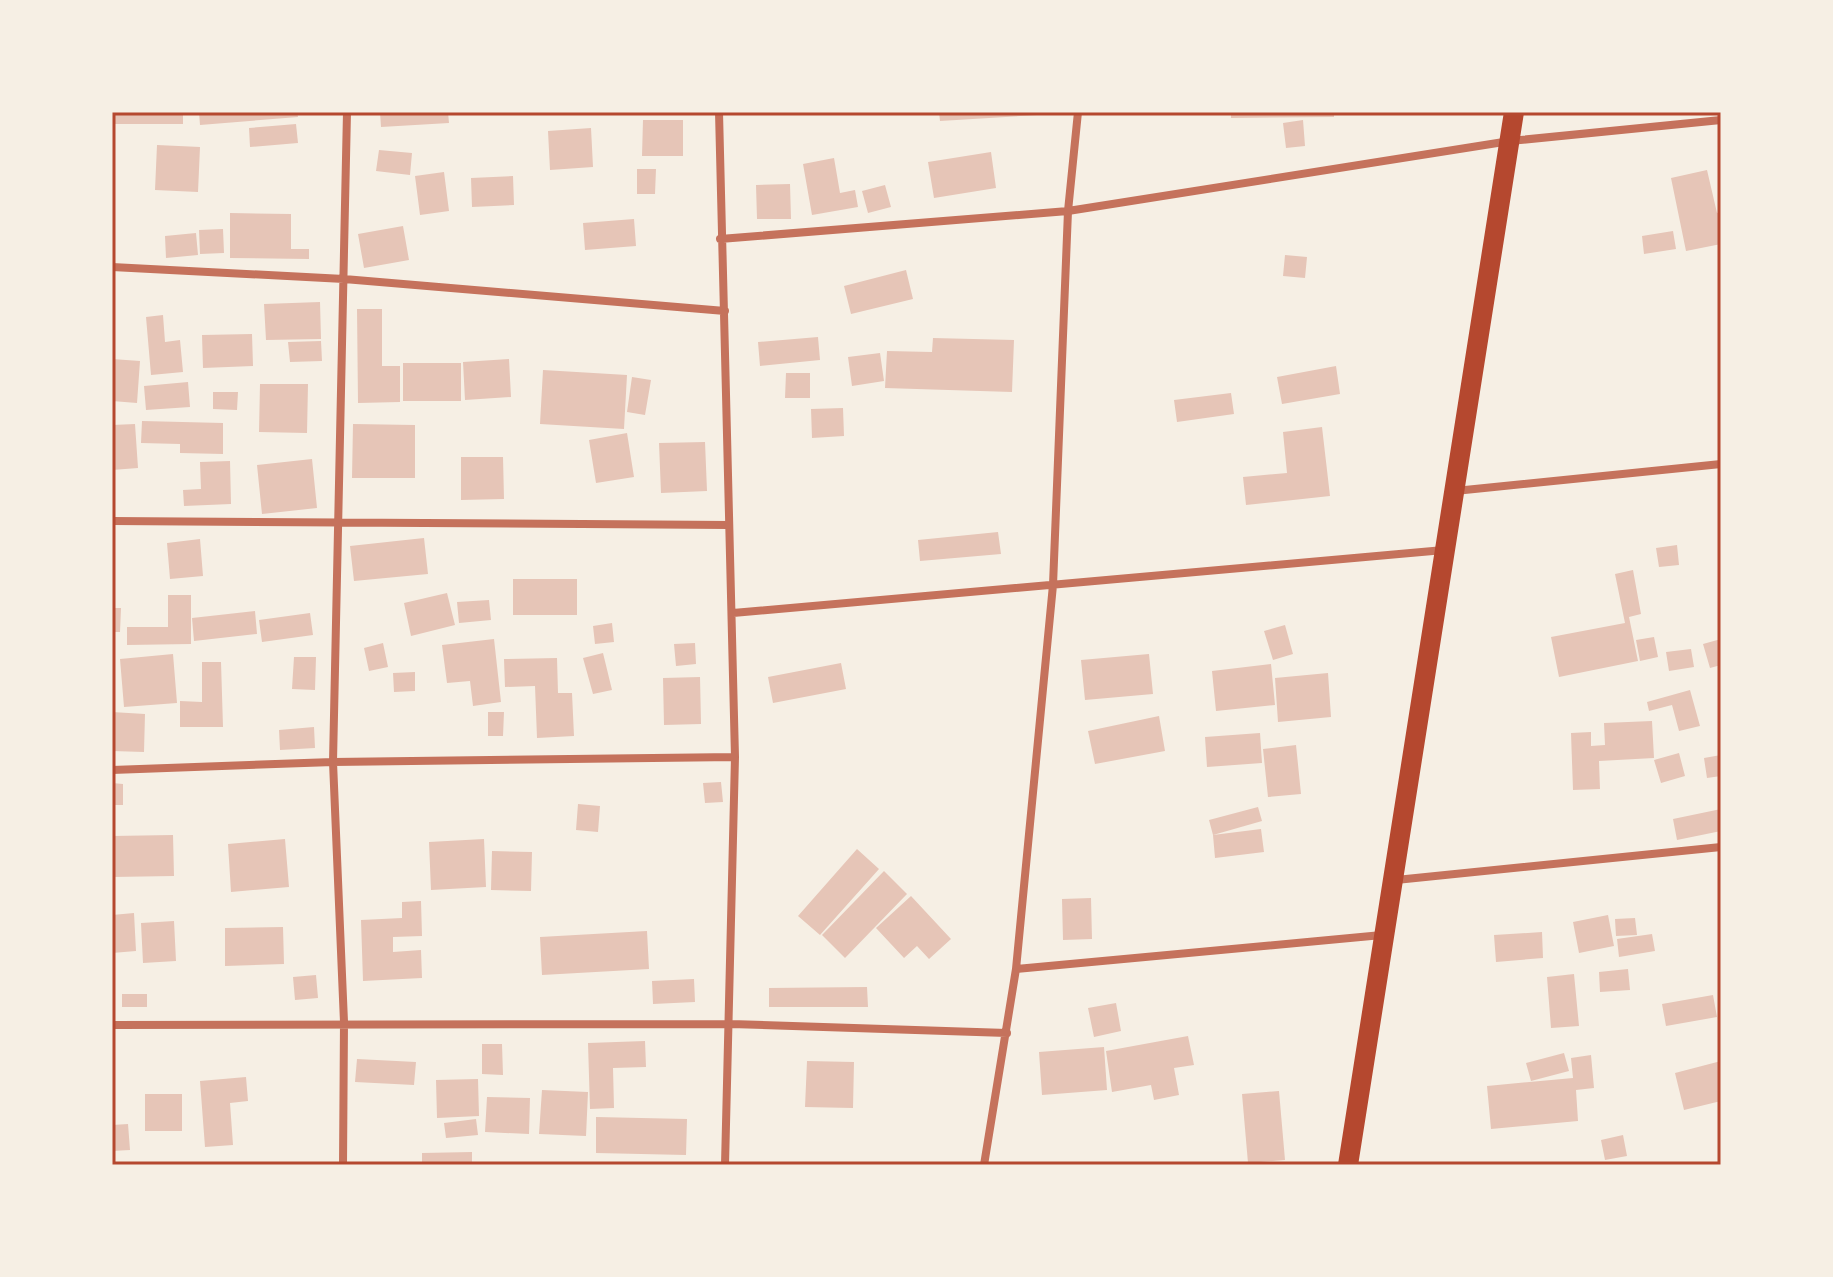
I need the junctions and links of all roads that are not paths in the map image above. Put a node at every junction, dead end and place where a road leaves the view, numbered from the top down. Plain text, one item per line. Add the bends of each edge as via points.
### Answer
1 (347, 112) edge
2 (719, 112) edge
3 (1078, 112) edge
4 (1514, 112) edge
5 (1721, 120) edge
6 (1510, 141) junction
7 (1068, 211) junction
8 (720, 239) junction
9 (112, 267) edge
10 (344, 279) junction
11 (725, 311) junction
12 (1721, 464) edge
13 (1454, 491) junction
14 (337, 520) junction
15 (112, 521) edge
16 (729, 525) junction
17 (1444, 550) junction
18 (1053, 585) junction
19 (733, 613) junction
20 (735, 757) junction
21 (333, 762) junction
22 (112, 770) edge
23 (1721, 847) edge
24 (1391, 881) junction
25 (1383, 935) junction
26 (1016, 969) junction
27 (344, 1022) junction
28 (731, 1024) junction
29 (112, 1025) edge
30 (1007, 1033) junction
31 (343, 1165) edge
32 (725, 1165) edge
33 (984, 1165) edge
34 (1348, 1165) edge

1 - 10 street
2 - 8 street
3 - 7 street
4 - 6 main road
5 - 6 street
6 - 7 street
6 - 13 main road
7 - 8 street
7 - 18 street
8 - 11 street
9 - 10 street
10 - 11 street
10 - 14 street
11 - 16 street
12 - 13 street
13 - 17 main road
14 - 15 street
14 - 16 street
14 - 21 street
16 - 19 street
17 - 18 street
17 - 24 main road
18 - 19 street
18 - 26 street
19 - 20 street
20 - 21 street
20 - 28 street
21 - 22 street
21 - 27 street
23 - 24 street
24 - 25 main road
25 - 26 street
25 - 34 main road
26 - 30 street
27 - 28 street
27 - 29 street
27 - 31 street
28 - 30 street
28 - 32 street
30 - 33 street

